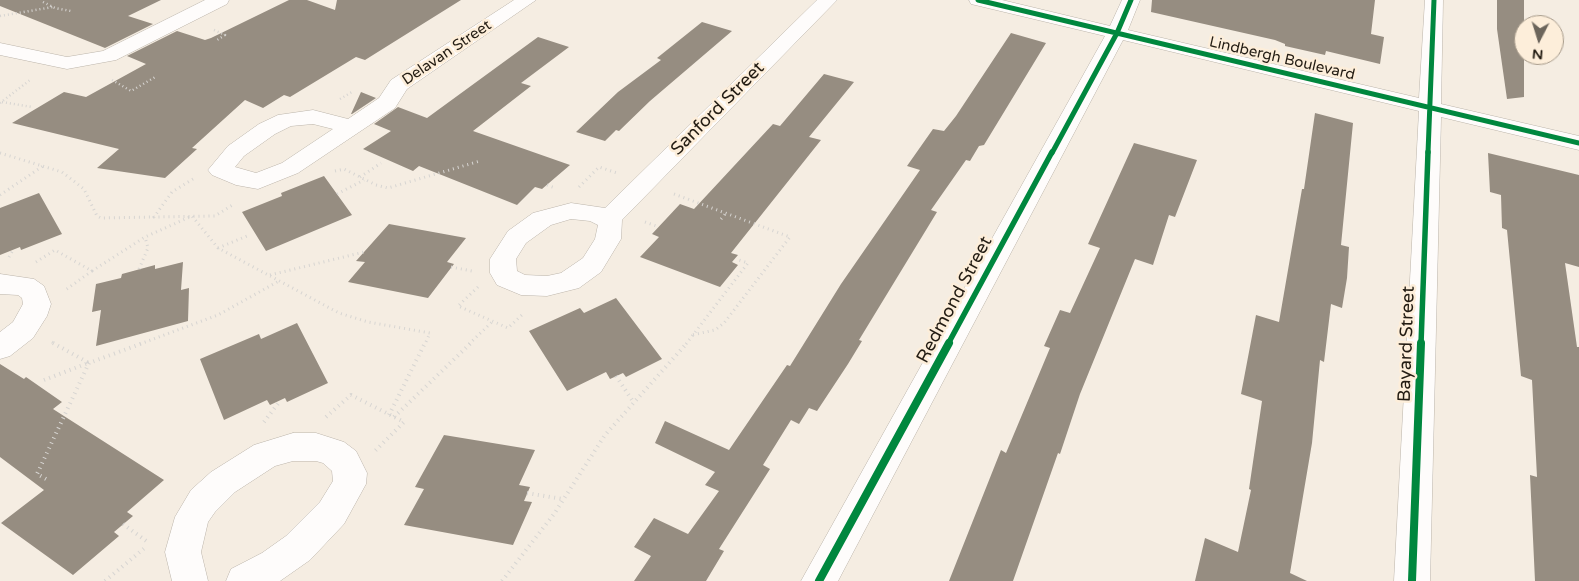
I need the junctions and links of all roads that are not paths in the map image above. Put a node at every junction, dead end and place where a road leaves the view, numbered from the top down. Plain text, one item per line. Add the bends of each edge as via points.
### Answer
1 (220, 0) edge
2 (527, 0) edge
3 (828, 0) edge
4 (978, 0) edge
5 (1131, 0) edge
6 (1434, 0) edge
7 (1117, 33) junction
8 (0, 49) edge
9 (1431, 108) junction
10 (347, 128) junction
11 (1579, 143) edge
12 (608, 219) dead end
13 (0, 284) edge
14 (0, 348) edge
15 (190, 581) edge
16 (244, 581) edge
17 (819, 581) edge
18 (1412, 581) edge

1 - 8 street via 109,56 67,63
2 - 10 street, Delavan Street via 399,85 387,103
3 - 12 street, Sanford Street
4 - 7 street, Lindbergh Boulevard
5 - 7 street, Redmond Street
6 - 9 street, Bayard Street
7 - 9 street, Lindbergh Boulevard
7 - 17 street, Redmond Street
9 - 11 street, Lindbergh Boulevard
9 - 18 street, Bayard Street
10 - 10 street, Delavan Street via 313,118 286,120 236,151 220,170 245,180 265,180 290,168
13 - 14 street via 24,286 34,293 37,304 34,316 23,330
15 - 16 street via 183,552 192,517 223,482 265,455 293,447 316,447 333,452 344,461 350,473 346,491 332,513 298,548 275,565

